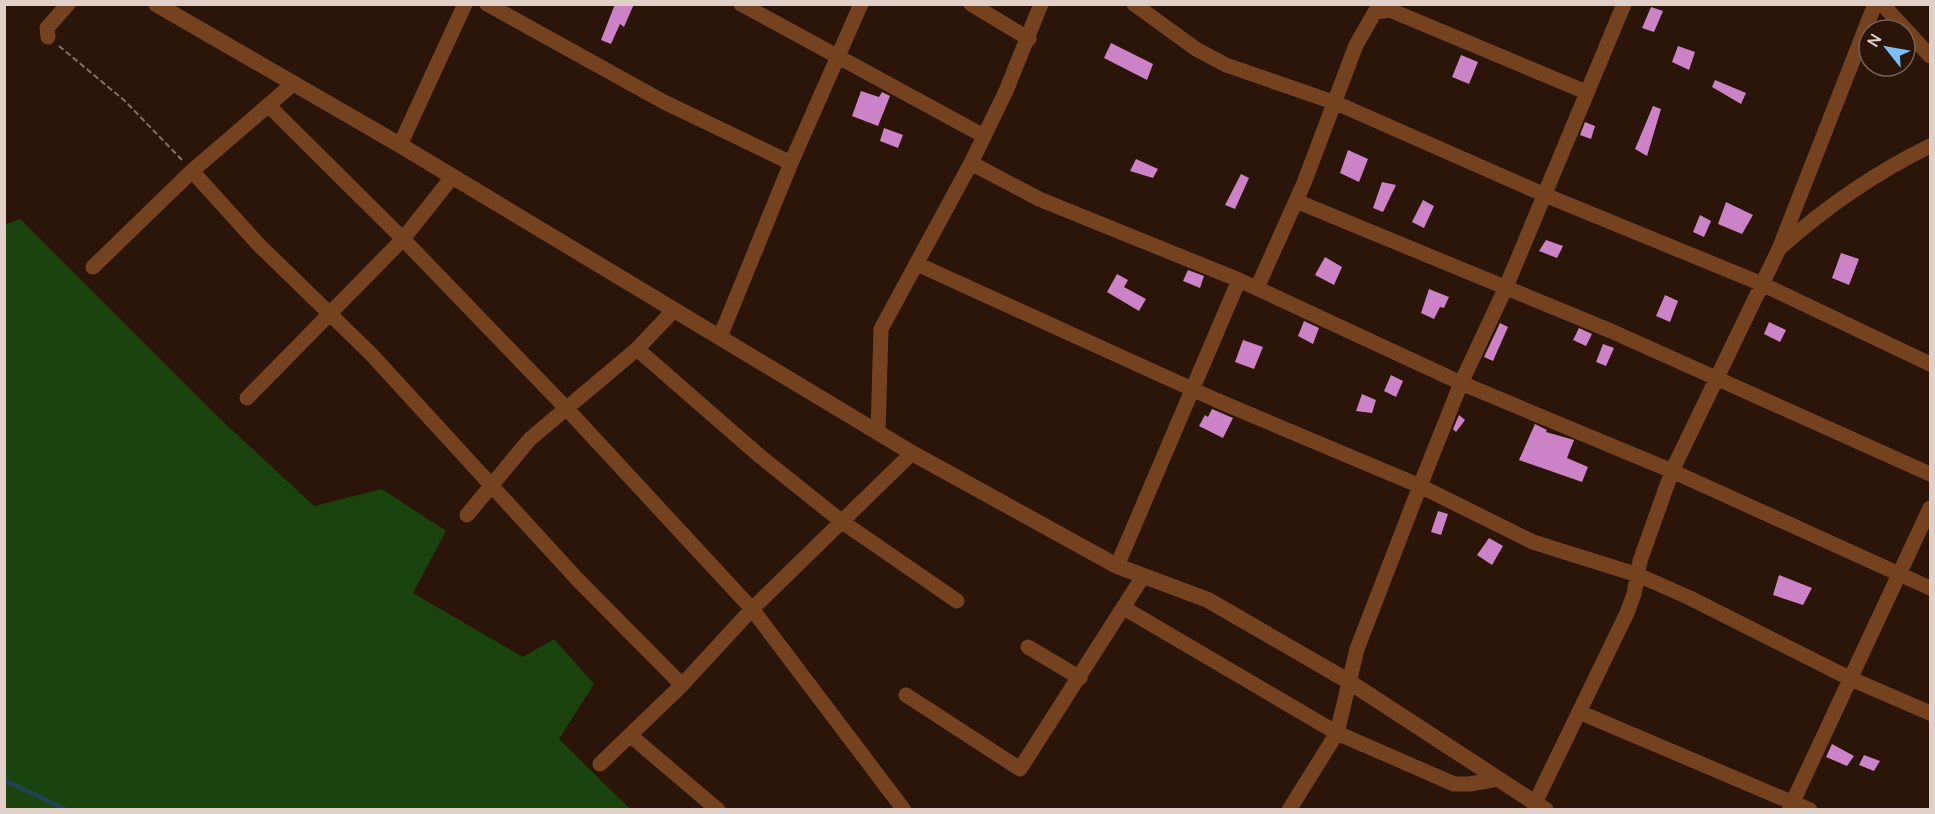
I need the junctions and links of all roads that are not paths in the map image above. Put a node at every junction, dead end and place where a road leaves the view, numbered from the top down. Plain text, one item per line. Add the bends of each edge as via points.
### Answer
1 (68, 4) edge
2 (156, 4) edge
3 (465, 4) edge
4 (487, 4) edge
5 (741, 4) edge
6 (861, 4) edge
7 (971, 4) edge
8 (1041, 4) edge
9 (1134, 4) edge
10 (1624, 4) edge
11 (1875, 4) edge
12 (1882, 4) edge
13 (48, 37) road end
14 (1029, 39) junction
15 (838, 55) junction
16 (1930, 56) edge
17 (294, 83) junction
18 (1586, 92) junction
19 (1336, 104) junction
20 (269, 106) junction
21 (984, 136) junction
22 (400, 145) junction
23 (1930, 146) edge
24 (791, 163) junction
25 (971, 163) junction
26 (192, 171) junction
27 (453, 176) junction
28 (1545, 195) junction
29 (1296, 201) junction
30 (403, 239) junction
31 (1779, 249) junction
32 (917, 264) junction
33 (93, 267) dead end
34 (1239, 280) junction
35 (1762, 284) junction
36 (1506, 287) junction
37 (1257, 288) junction
38 (674, 310) junction
39 (331, 315) junction
40 (720, 338) junction
41 (637, 349) junction
42 (1930, 364) edge
43 (1715, 378) junction
44 (1461, 383) junction
45 (1195, 390) junction
46 (247, 398) dead end
47 (566, 408) junction
48 (878, 432) junction
49 (912, 453) junction
50 (1672, 471) junction
51 (1930, 474) edge
52 (490, 485) junction
53 (1420, 486) junction
54 (1930, 508) edge
55 (467, 515) dead end
56 (841, 521) junction
57 (1118, 566) junction
58 (1901, 573) junction
59 (1638, 575) junction
60 (1142, 578) junction
61 (1930, 588) edge
62 (957, 601) dead end
63 (1124, 608) junction
64 (752, 609) junction
65 (1028, 647) dead end
66 (1080, 678) junction
67 (1849, 678) junction
68 (1348, 681) junction
69 (682, 685) junction
70 (906, 695) dead end
71 (1579, 712) junction
72 (1930, 713) edge
73 (1337, 733) junction
74 (631, 736) junction
75 (600, 764) dead end
76 (1498, 779) junction
77 (1790, 806) edge
78 (1538, 807) edge
79 (718, 810) edge
80 (904, 810) edge
81 (1289, 810) edge
82 (1810, 810) edge

1 - 13 street via 47,28
2 - 17 street
3 - 22 street
4 - 24 street via 664,102
5 - 15 street
6 - 15 street
7 - 14 street
8 - 14 street
9 - 19 street via 1196,49 1226,65
10 - 18 street
11 - 31 street
12 - 16 street
14 - 21 street
15 - 21 street
15 - 24 street
17 - 20 street
17 - 22 street
18 - 19 street via 1382,9 1371,15 1356,45
18 - 28 street
19 - 28 street
19 - 29 street
20 - 26 street
20 - 30 street
21 - 25 street
22 - 27 street
23 - 31 street via 1828,206
24 - 40 street
25 - 32 street
25 - 34 street via 1039,200
26 - 33 street
26 - 39 street via 258,244
27 - 30 street
27 - 38 street
28 - 35 street
28 - 36 street
29 - 36 street
29 - 37 street
30 - 39 street
30 - 47 street
31 - 35 street
32 - 45 street
32 - 48 street via 880,333
34 - 37 street
34 - 45 street
35 - 42 street
35 - 43 street
36 - 43 street
36 - 44 street
37 - 44 street
38 - 40 street
38 - 41 street
39 - 46 street
39 - 52 street
40 - 48 street
41 - 47 street
41 - 56 street
43 - 50 street
43 - 51 street
44 - 50 street
44 - 53 street
45 - 53 street
45 - 57 street
47 - 52 street via 530,439
47 - 64 street
48 - 49 street
49 - 56 street
49 - 57 street
50 - 58 street
50 - 59 street
52 - 55 street
52 - 69 street via 625,630
53 - 59 street via 1533,542
53 - 68 street
54 - 58 street
56 - 62 street
56 - 64 street
57 - 60 street
58 - 61 street
58 - 67 street
59 - 67 street
59 - 71 street via 1627,613
60 - 63 street
60 - 68 street via 1208,600
63 - 66 street
63 - 73 street
64 - 69 street
64 - 80 street
65 - 66 street
66 - 70 street via 1020,769
67 - 72 street
67 - 77 street
68 - 73 street
68 - 76 street
69 - 74 street
71 - 77 street
71 - 78 street
73 - 76 street via 1454,784
73 - 81 street
74 - 75 street
74 - 79 street
76 - 78 street
77 - 82 street

